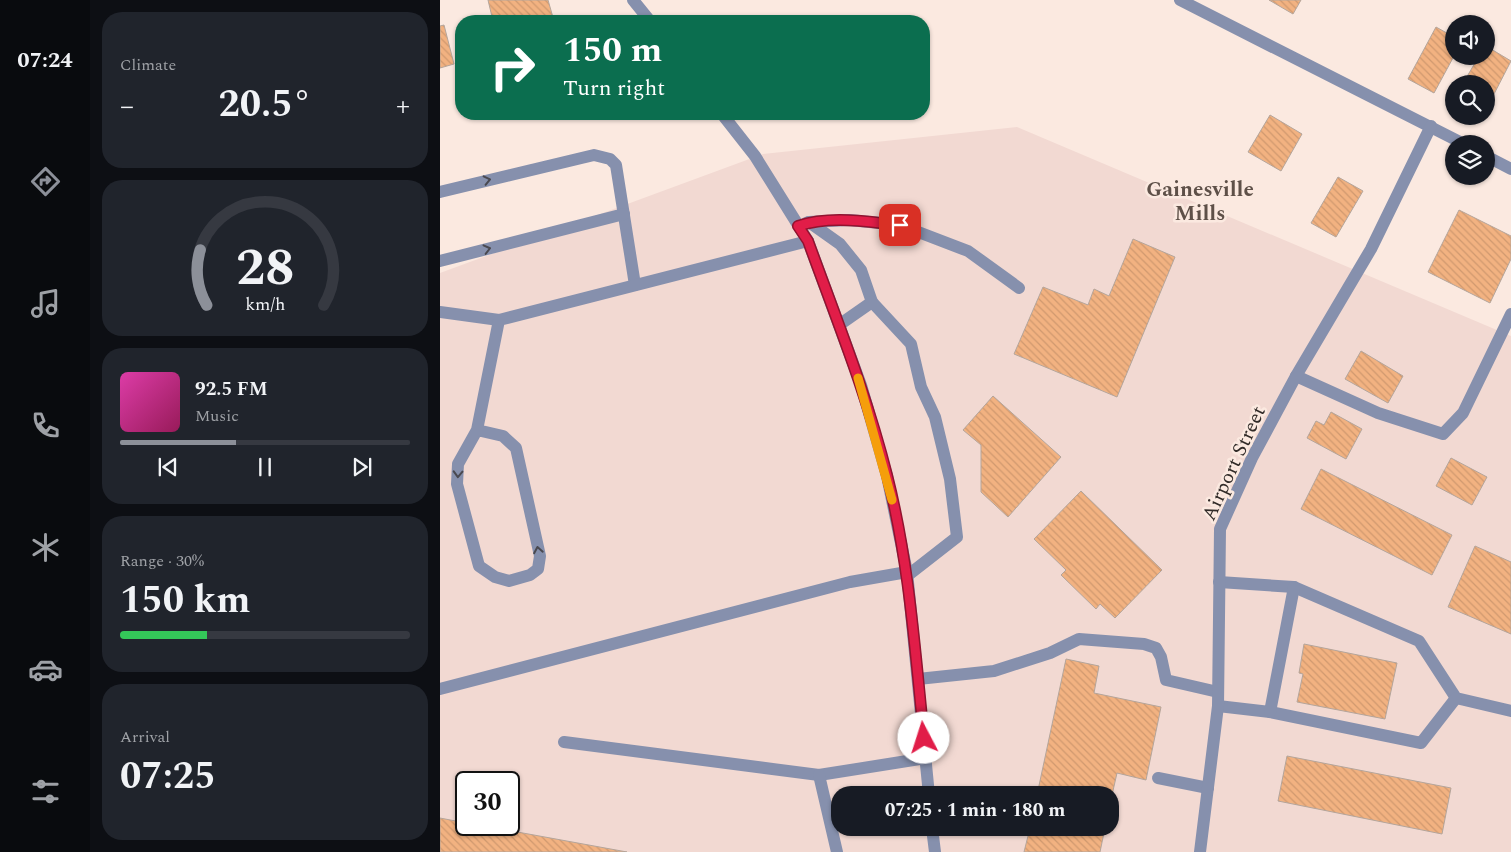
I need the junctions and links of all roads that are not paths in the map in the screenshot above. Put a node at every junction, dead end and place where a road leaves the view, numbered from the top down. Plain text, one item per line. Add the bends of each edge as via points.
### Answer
1 (633, 0) edge
2 (1180, 0) edge
3 (645, 15) edge
4 (727, 120) edge
5 (1431, 126) junction
6 (1448, 135) edge
7 (1495, 161) edge
8 (1511, 169) edge
9 (440, 192) edge
10 (624, 214) junction
11 (804, 224) junction
12 (808, 241) junction
13 (440, 261) edge
14 (635, 285) junction
15 (1019, 288) dead end
16 (872, 302) junction
17 (440, 312) edge
18 (1511, 314) edge
19 (499, 320) junction
20 (839, 326) junction
21 (1296, 376) junction
22 (477, 430) junction
23 (907, 574) junction
24 (1219, 582) junction
25 (1294, 587) junction
26 (918, 679) junction
27 (440, 689) edge
28 (1218, 692) junction
29 (1456, 698) junction
30 (1218, 706) junction
31 (1270, 712) junction
32 (1511, 712) edge
33 (564, 742) dead end
34 (926, 758) junction
35 (818, 775) junction
36 (1158, 778) dead end
37 (928, 786) edge
38 (1208, 788) junction
39 (933, 836) edge
40 (837, 852) edge
41 (935, 852) edge
42 (1200, 852) edge

1 - 3 street
2 - 5 street
4 - 11 street
5 - 6 street
5 - 21 street, Airport Street via 1371,249
7 - 8 street
9 -> 10 street via 594,155 610,159 616,165
13 -> 10 street
10 - 14 street
11 - 12 street
11 - 15 street via 849,220 900,225 968,251
11 - 16 street via 840,244 861,270
12 - 14 street
12 - 20 street
14 - 19 street
16 - 20 street
16 - 23 street via 911,344 921,387 935,418 950,479 957,537
17 - 19 street
18 - 21 street via 1463,413 1443,434 1378,413
19 - 22 street
20 - 23 street via 861,385 887,476
21 - 24 street, Airport Street via 1252,458 1220,529
22 -> 22 street via 458,464 457,484 479,566 495,577 509,581 530,575 538,569 540,556 516,448 503,436
23 - 26 street
23 - 27 street via 850,582
24 - 25 street
24 - 28 street, Airport Street
25 - 29 street via 1420,641
25 - 31 street
26 - 28 street via 994,671 1050,653 1079,639 1144,644 1156,648 1162,658 1166,680
26 - 34 street
28 - 30 street, Airport Street
29 - 31 street via 1421,743
29 - 32 street
30 - 31 street
30 - 38 street, Airport Street
33 - 35 street
34 - 35 street
34 - 37 street
35 - 40 street
36 - 38 street
38 - 42 street, Airport Street
39 - 41 street

